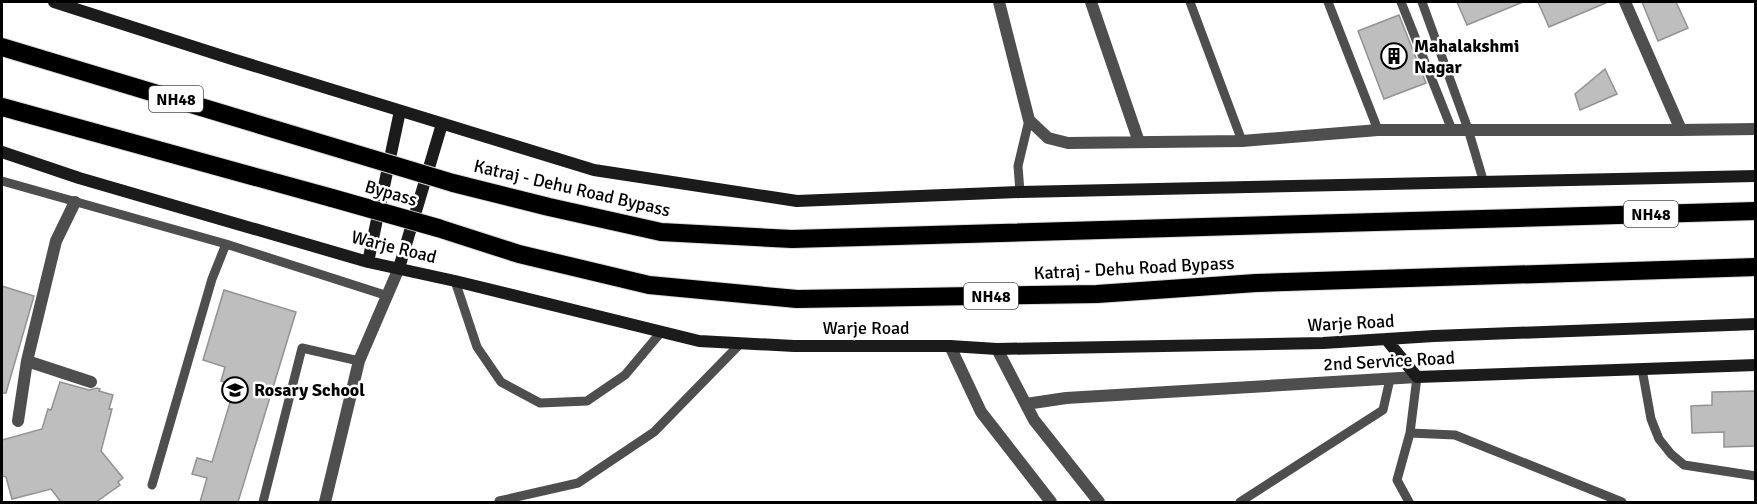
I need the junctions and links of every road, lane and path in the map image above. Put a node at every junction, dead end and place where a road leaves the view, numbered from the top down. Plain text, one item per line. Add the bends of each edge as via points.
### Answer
1 (54, 2) edge
2 (999, 2) edge
3 (1091, 2) edge
4 (1190, 2) edge
5 (1328, 2) edge
6 (1401, 2) edge
7 (1422, 2) edge
8 (1625, 2) edge
9 (2, 47) edge
10 (2, 107) edge
11 (400, 111) junction
12 (1029, 120) junction
13 (442, 124) junction
14 (1468, 129) junction
15 (1755, 129) edge
16 (1377, 130) junction
17 (1452, 130) junction
18 (1681, 130) junction
19 (1242, 141) junction
20 (1139, 142) junction
21 (2, 152) edge
22 (1755, 176) edge
23 (2, 181) edge
24 (453, 183) joint
25 (1484, 183) junction
26 (1020, 192) junction
27 (75, 202) junction
28 (1755, 211) edge
29 (438, 228) joint
30 (226, 244) junction
31 (368, 262) junction
32 (1755, 267) edge
33 (399, 268) junction
34 (455, 281) junction
35 (388, 296) junction
36 (1755, 324) edge
37 (662, 332) junction
38 (1386, 339) junction
39 (741, 343) junction
40 (950, 346) junction
41 (997, 349) junction
42 (27, 361) junction
43 (359, 361) junction
44 (1755, 364) edge
45 (1642, 369) junction
46 (1417, 377) junction
47 (1390, 379) junction
48 (91, 382) dead end
49 (1026, 404) junction
50 (18, 421) dead end
51 (1410, 433) junction
52 (1755, 476) edge
53 (152, 486) dead end
54 (499, 501) dead end
55 (262, 502) edge
56 (325, 502) edge
57 (1051, 502) edge
58 (1099, 502) edge
59 (1240, 502) edge
60 (1409, 502) edge
61 (1622, 502) edge

1 - 11 street
2 - 12 street
3 - 20 street
4 - 19 lane
5 - 16 lane
6 - 17 lane
7 - 14 lane
8 - 18 street
9 - 24 highway, Bypass / NH48, bridge
10 - 29 highway, Bypass / NH48, bridge
11 - 13 street
11 - 31 street
12 - 20 street via 1048,138 1068,144
12 - 26 lane via 1018,166
13 - 26 street via 594,170 797,201
13 - 33 street
14 - 17 street
14 - 18 street
14 - 25 lane
15 - 18 street
16 - 17 street
16 - 19 street
19 - 20 street
21 - 31 street, Warje Road
22 - 25 street
23 - 27 lane
24 - 28 highway, Katraj - Dehu Road Bypass / NH48 via 661,232 792,239
25 - 26 street
27 - 30 lane
27 - 42 street via 56,241
29 - 32 highway, Katraj - Dehu Road Bypass / NH48 via 519,254 649,285 797,299 1097,294 1257,283
30 - 35 lane
30 - 53 lane via 212,279
31 - 33 street, Warje Road
33 - 34 street, Warje Road
33 - 35 street
34 - 37 street, Warje Road
34 - 37 lane via 477,347 501,382 540,403 587,401 625,375
35 - 43 street
36 - 38 street, Warje Road
37 - 39 street, Warje Road via 699,341
38 - 41 street, Warje Road
38 - 46 street
39 - 40 street, Warje Road
39 - 54 lane via 654,432 578,483
40 - 41 street, Warje Road
40 - 57 street via 981,412
41 - 49 street
42 - 48 street
42 - 50 street
43 - 55 lane via 302,348
43 - 56 street
44 - 45 street, 2nd Service Road
45 - 46 street, 2nd Service Road
45 - 52 lane via 1652,419 1659,439 1671,454 1684,465
46 - 47 street, 2nd Service Road
46 - 51 lane
47 - 49 street, 2nd Service Road via 1066,398
47 - 59 lane via 1383,410
49 - 58 street via 1034,420
51 - 60 lane via 1397,480
51 - 61 lane via 1455,435

